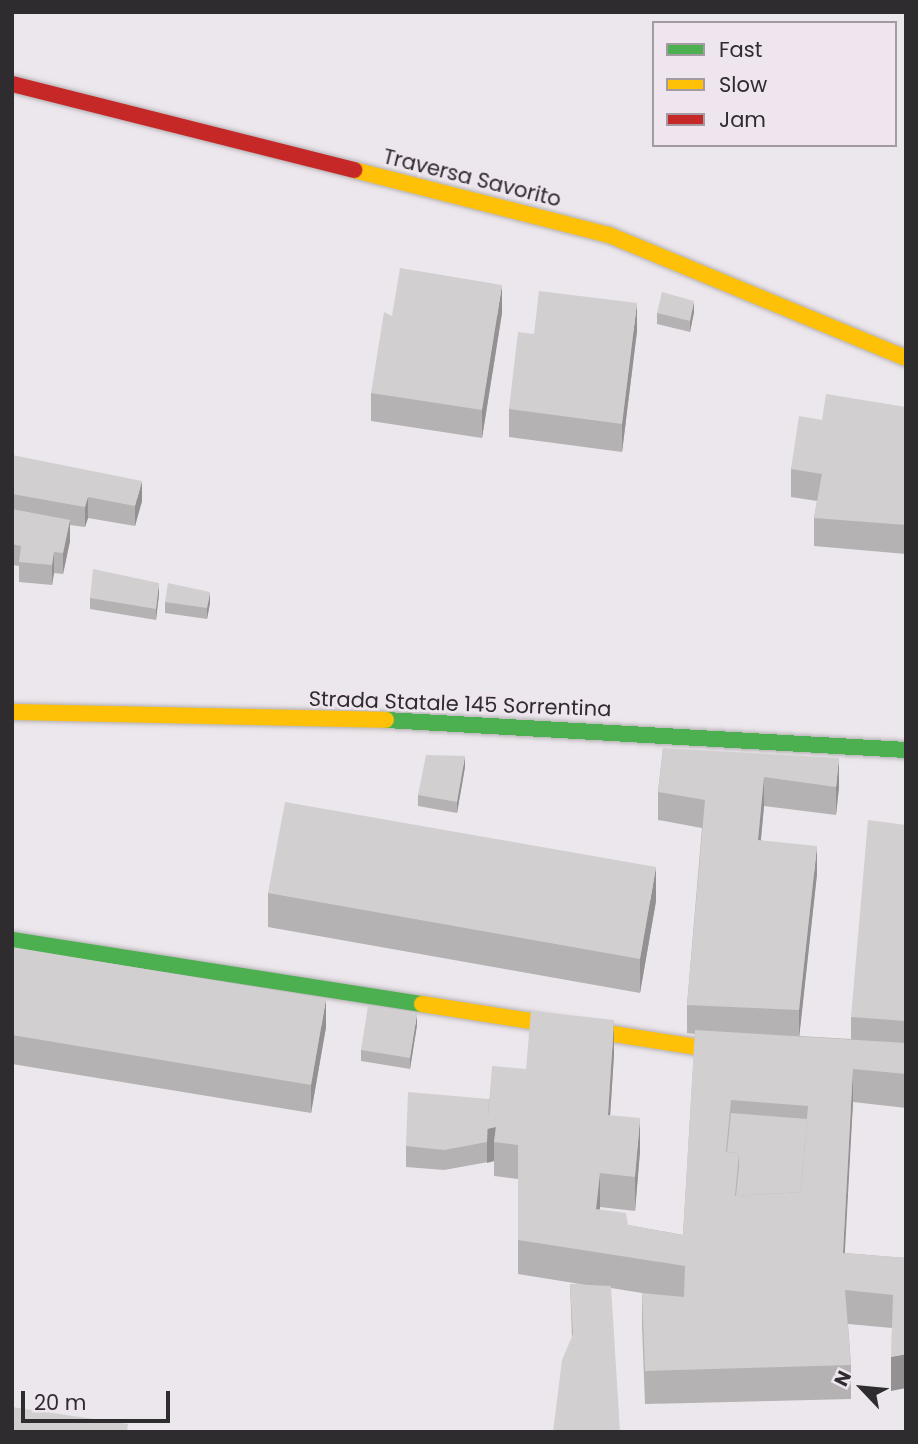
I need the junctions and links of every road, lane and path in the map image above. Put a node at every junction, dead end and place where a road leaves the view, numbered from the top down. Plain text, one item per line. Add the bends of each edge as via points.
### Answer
1 (12, 84) edge
2 (906, 358) edge
3 (12, 712) edge
4 (906, 750) edge
5 (12, 940) edge
6 (772, 1059) edge

1 - 2 main road, Traversa Savorito via 609,235
3 - 4 main road, Strada Statale 145 Sorrentina via 467,722
5 - 6 main road

